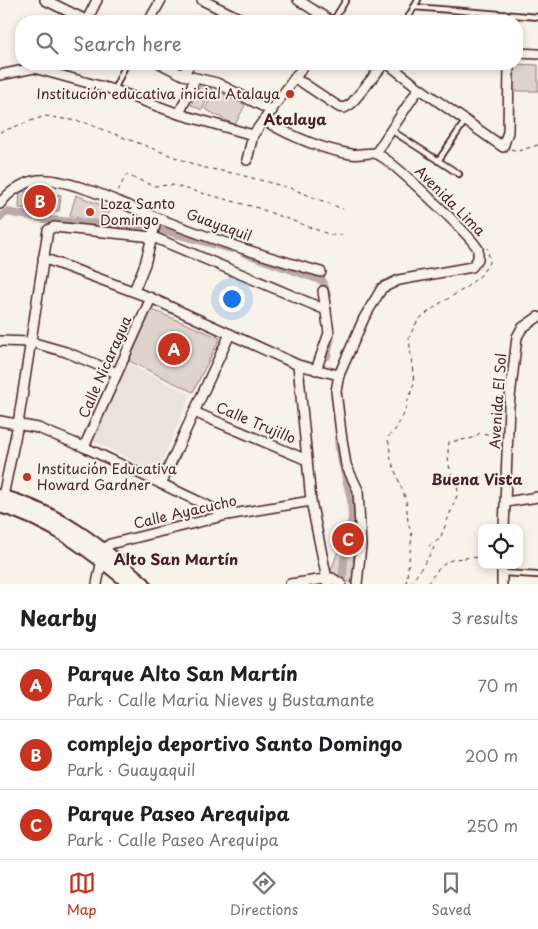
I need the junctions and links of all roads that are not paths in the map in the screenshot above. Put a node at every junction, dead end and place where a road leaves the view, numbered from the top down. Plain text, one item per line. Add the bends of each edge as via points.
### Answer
1 (45, 0) edge
2 (97, 0) edge
3 (162, 0) edge
4 (202, 0) edge
5 (298, 0) edge
6 (346, 0) edge
7 (418, 0) edge
8 (414, 7) junction
9 (224, 11) junction
10 (75, 15) edge
11 (90, 15) edge
12 (153, 15) edge
13 (221, 15) edge
14 (232, 15) edge
15 (322, 15) edge
16 (336, 15) edge
17 (409, 15) edge
18 (513, 15) edge
19 (523, 16) edge
20 (538, 17) edge
21 (523, 53) edge
22 (538, 54) edge
23 (24, 70) edge
24 (41, 70) edge
25 (123, 70) edge
26 (173, 70) edge
27 (186, 70) edge
28 (301, 70) edge
29 (381, 70) edge
30 (394, 70) edge
31 (509, 70) edge
32 (0, 75) edge
33 (183, 75) junction
34 (195, 79) junction
35 (294, 79) junction
36 (419, 88) junction
37 (114, 90) junction
38 (272, 111) junction
39 (179, 114) junction
40 (466, 120) junction
41 (265, 121) junction
42 (391, 130) junction
43 (253, 135) junction
44 (376, 153) junction
45 (247, 160) dead end
46 (438, 161) junction
47 (459, 174) dead end
48 (0, 204) edge
49 (157, 218) junction
50 (153, 237) junction
51 (43, 258) junction
52 (321, 272) dead end
53 (134, 291) junction
54 (323, 291) dead end
55 (151, 298) junction
56 (326, 310) junction
57 (538, 317) edge
58 (230, 334) junction
59 (0, 341) edge
60 (31, 342) junction
61 (298, 365) junction
62 (316, 370) junction
63 (117, 373) junction
64 (339, 375) junction
65 (194, 412) junction
66 (0, 421) edge
67 (18, 424) junction
68 (84, 447) junction
69 (307, 460) junction
70 (161, 484) junction
71 (538, 497) edge
72 (1, 501) edge
73 (311, 501) junction
74 (506, 502) junction
75 (227, 515) junction
76 (504, 524) edge
77 (103, 555) junction
78 (502, 569) edge
79 (538, 575) edge
80 (327, 582) edge
81 (96, 584) edge
82 (130, 584) edge
83 (144, 584) edge
84 (290, 584) edge
85 (341, 584) edge
86 (356, 584) edge
87 (502, 584) edge
88 (510, 584) edge

1 - 10 street
2 - 11 street
3 - 12 street
4 - 9 street
5 - 15 street
6 - 16 lane
7 - 8 lane
8 - 17 lane
8 - 18 lane
9 - 13 street
9 - 14 street
19 - 20 lane
21 - 22 street
23 - 32 street
24 - 37 street
25 - 37 lane
26 - 33 street
27 - 33 street
28 - 35 street
29 - 35 street via 350,106 344,108
30 - 36 street
31 - 40 street via 508,132 503,147
33 - 34 street
34 - 38 street via 217,83
34 - 39 street
35 - 38 street
36 - 40 street
36 - 42 street
37 - 39 street
38 - 41 street
39 - 43 street
40 - 46 lane
41 - 43 street
41 - 44 street via 313,144 352,155
42 - 44 street
42 - 46 lane
43 - 45 street
44 - 64 street, Avenida Lima via 393,164 450,219 475,244 479,254 475,264 467,269 398,280 382,288 364,318
46 - 47 lane
48 - 49 street, Guayaquil via 23,184 39,180 63,182
49 - 50 street
49 - 52 street, Guayaquil
50 - 51 street via 54,227 48,230
50 - 53 street
50 - 56 street
51 - 53 street
51 - 60 street
53 - 55 street
54 - 56 street
55 - 58 street
55 - 63 street, Calle Nicaragua
56 - 62 street via 330,333
57 - 74 street, Avenida El Sol via 522,328 517,337
58 - 61 street
58 - 65 street
59 - 60 street
60 - 63 street
60 - 67 street
61 - 62 street
61 - 69 street
62 - 64 street
63 - 68 street, Calle Nicaragua
64 - 86 street via 336,391 346,465 358,490 361,546
65 - 69 street, Calle Trujillo
65 - 70 street
66 - 67 street
67 - 68 street via 38,428
67 - 72 street
68 - 70 street
69 - 73 street
70 - 75 street
71 - 74 street
72 - 77 street via 55,518
73 - 75 street, Calle Ayacucho
73 - 80 street
74 - 76 street, Avenida El Sol
75 - 77 street, Calle Ayacucho via 110,544
77 - 81 street
77 - 82 street
77 - 83 street
78 - 79 lane
78 - 87 street
78 - 88 street
80 - 84 street
80 - 85 street via 332,578

